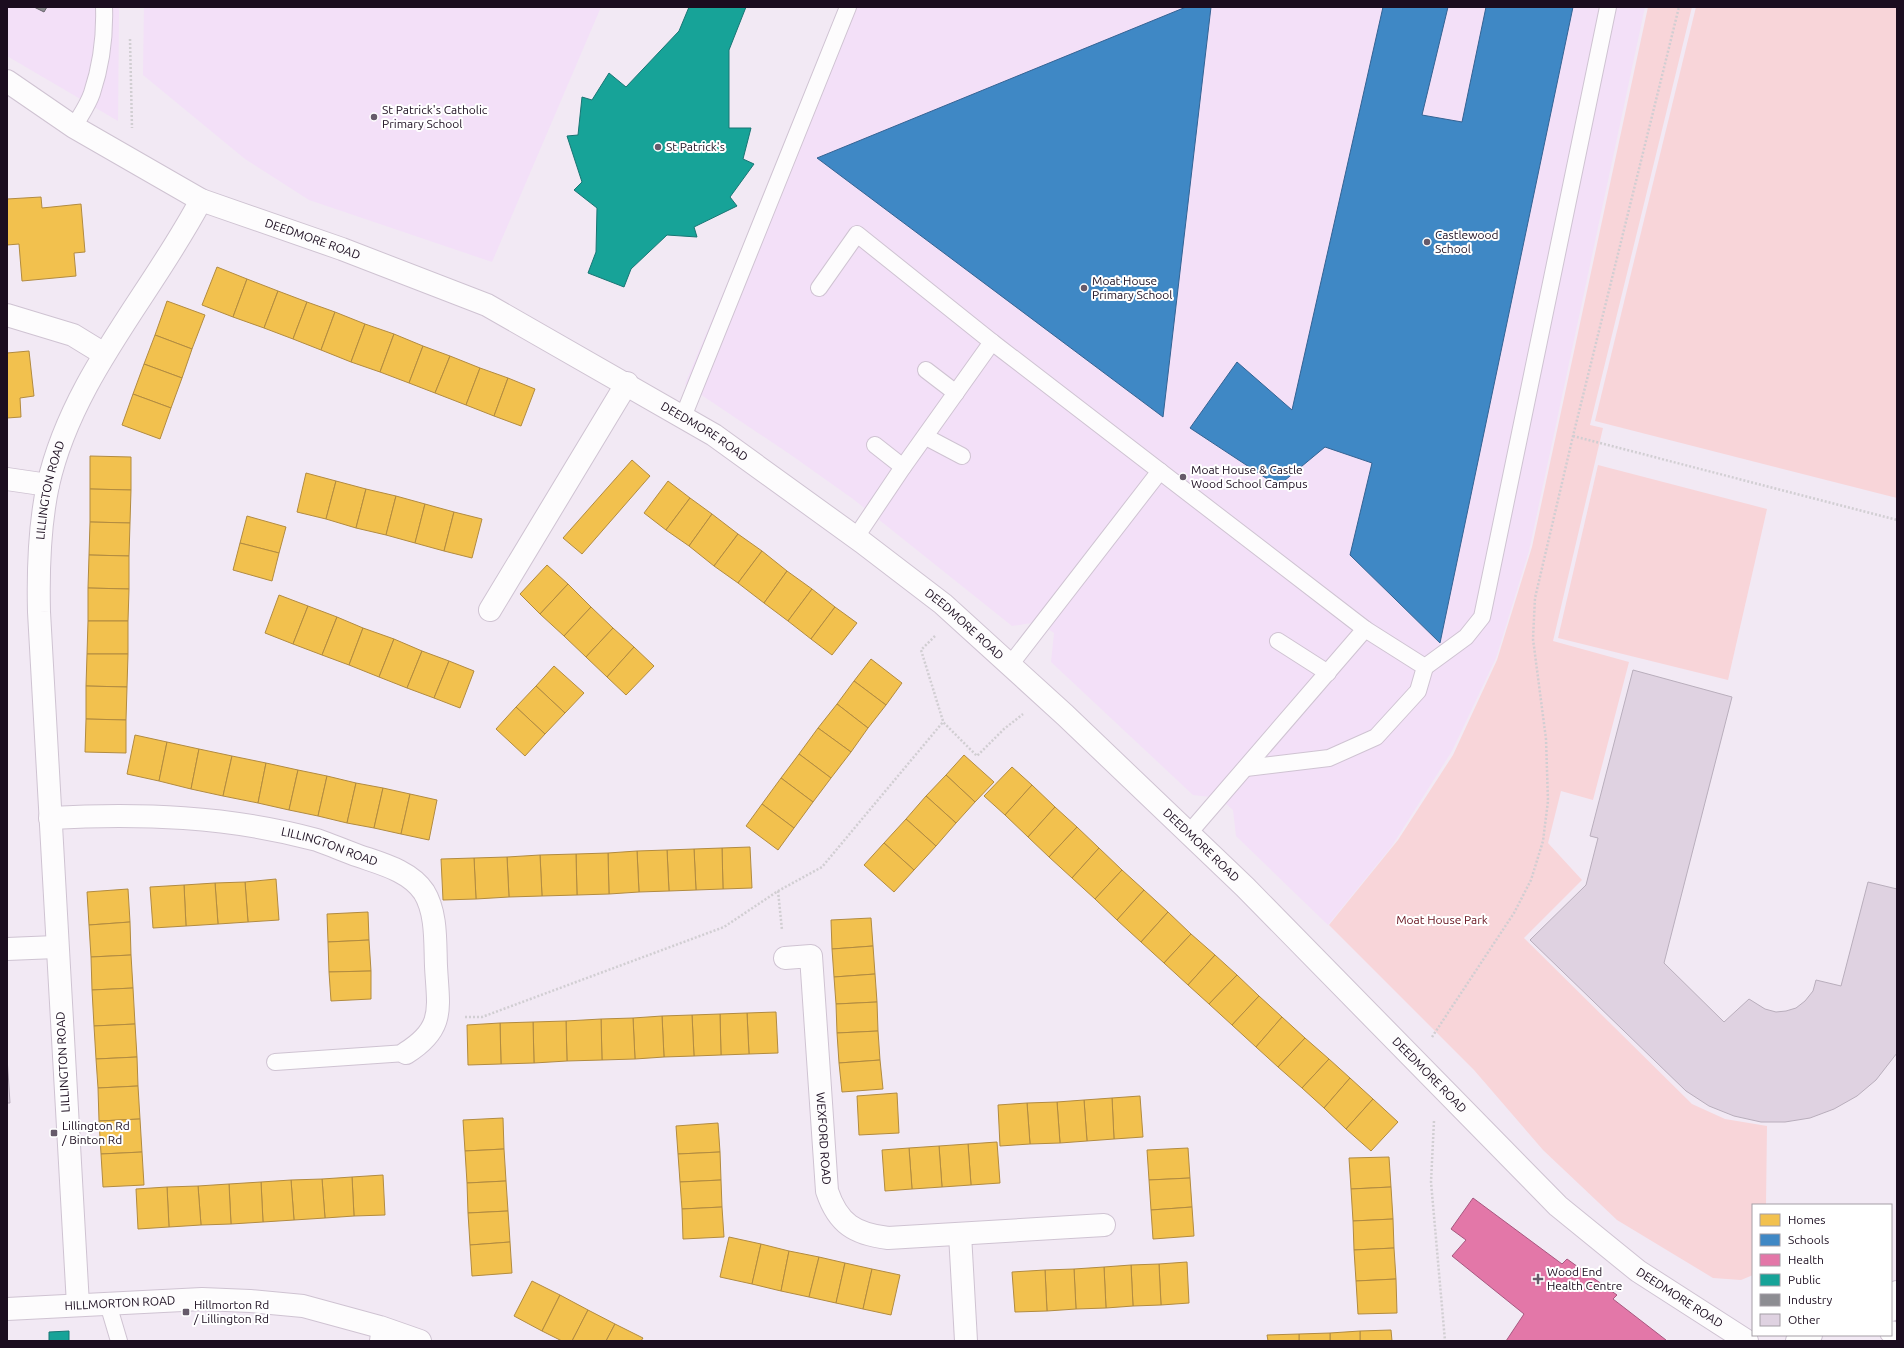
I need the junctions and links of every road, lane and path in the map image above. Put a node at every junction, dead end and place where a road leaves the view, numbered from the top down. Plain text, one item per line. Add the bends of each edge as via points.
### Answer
1 (104, 7) edge
2 (848, 7) edge
3 (1608, 7) edge
4 (1680, 7) edge
5 (130, 38) dead end
6 (7, 81) edge
7 (74, 127) junction
8 (132, 162) junction
9 (200, 200) junction
10 (819, 288) dead end
11 (7, 315) edge
12 (992, 342) junction
13 (104, 354) junction
14 (926, 370) dead end
15 (627, 383) junction
16 (956, 394) junction
17 (683, 416) junction
18 (1573, 436) junction
19 (926, 437) junction
20 (875, 445) dead end
21 (962, 456) dead end
22 (903, 467) junction
23 (1160, 471) junction
24 (7, 479) edge
25 (48, 485) junction
26 (1897, 520) edge
27 (856, 538) junction
28 (490, 610) dead end
29 (956, 615) junction
30 (1366, 629) junction
31 (1278, 641) dead end
32 (1010, 665) junction
33 (1425, 667) junction
34 (1328, 672) junction
35 (1045, 697) junction
36 (943, 722) junction
37 (1246, 768) junction
38 (50, 818) junction
39 (1189, 834) junction
40 (778, 891) junction
41 (56, 947) junction
42 (7, 949) edge
43 (785, 958) joint
44 (437, 1017) junction
45 (1436, 1043) dead end
46 (406, 1053) joint
47 (276, 1062) dead end
48 (1440, 1086) junction
49 (1104, 1225) dead end
50 (960, 1234) junction
51 (1897, 1292) edge
52 (108, 1304) junction
53 (78, 1305) junction
54 (1892, 1307) edge
55 (7, 1309) edge
56 (379, 1334) edge
57 (1809, 1336) edge
58 (119, 1341) edge
59 (420, 1341) edge
60 (966, 1341) edge
61 (1445, 1341) edge
62 (1747, 1341) edge
63 (1797, 1341) edge

1 - 7 lane via 103,43 97,75 91,95
2 - 17 lane
3 - 33 lane via 1482,617 1466,637
4 - 18 path
5 - 8 path
6 - 7 street, DEEDMORE ROAD
7 - 8 street, DEEDMORE ROAD
8 - 9 street, DEEDMORE ROAD
9 - 13 street, LILLINGTON ROAD via 185,230
9 - 15 street, DEEDMORE ROAD via 342,249 487,305
10 - 12 lane via 857,234
11 - 13 street via 73,335
12 - 16 lane
12 - 23 lane
13 - 25 street, LILLINGTON ROAD via 68,423
14 - 16 lane
15 - 17 street, DEEDMORE ROAD
15 - 28 street
16 - 19 lane
17 - 27 street, DEEDMORE ROAD via 714,435
18 - 26 path
18 - 45 path via 1535,598 1533,639 1546,739 1548,801 1543,841 1531,880 1514,913 1432,1037
19 - 21 lane
19 - 22 lane
20 - 22 lane
22 - 27 lane
23 - 30 lane
23 - 32 lane
24 - 25 street
25 - 38 street, LILLINGTON ROAD via 41,528 38,576
27 - 29 street, DEEDMORE ROAD
29 - 32 street, DEEDMORE ROAD
29 - 36 path via 921,650
30 - 33 lane
30 - 34 lane
31 - 34 lane
32 - 35 street, DEEDMORE ROAD
33 - 37 lane via 1418,691 1376,737 1330,758
34 - 37 lane
35 - 36 path via 1004,729 977,756
35 - 39 street, DEEDMORE ROAD
36 - 40 path via 822,867
37 - 39 lane
38 - 41 street, LILLINGTON ROAD
38 - 44 street, LILLINGTON ROAD via 156,816 204,819 268,829 318,841 393,868 411,878 424,893 431,908 434,926
39 - 48 street, DEEDMORE ROAD via 1245,887
40 - 43 path
40 - 44 path via 724,927 533,998 482,1016
41 - 42 street
41 - 53 street, LILLINGTON ROAD
43 - 50 street, WEXFORD ROAD via 811,956 828,1191 837,1212 851,1228 874,1236 888,1238
44 - 46 street, LILLINGTON ROAD via 436,1024 428,1036
46 - 47 lane
48 - 61 path via 1434,1110 1431,1182
48 - 62 street, DEEDMORE ROAD via 1558,1206 1638,1271
49 - 50 street, WEXFORD ROAD
50 - 60 street
51 - 54 street
52 - 53 street, HILLMORTON ROAD
52 - 56 street, HILLMORTON ROAD via 202,1299 303,1306
52 - 58 lane
53 - 55 street, HILLMORTON ROAD
56 - 59 street, HILLMORTON ROAD
57 - 63 street

